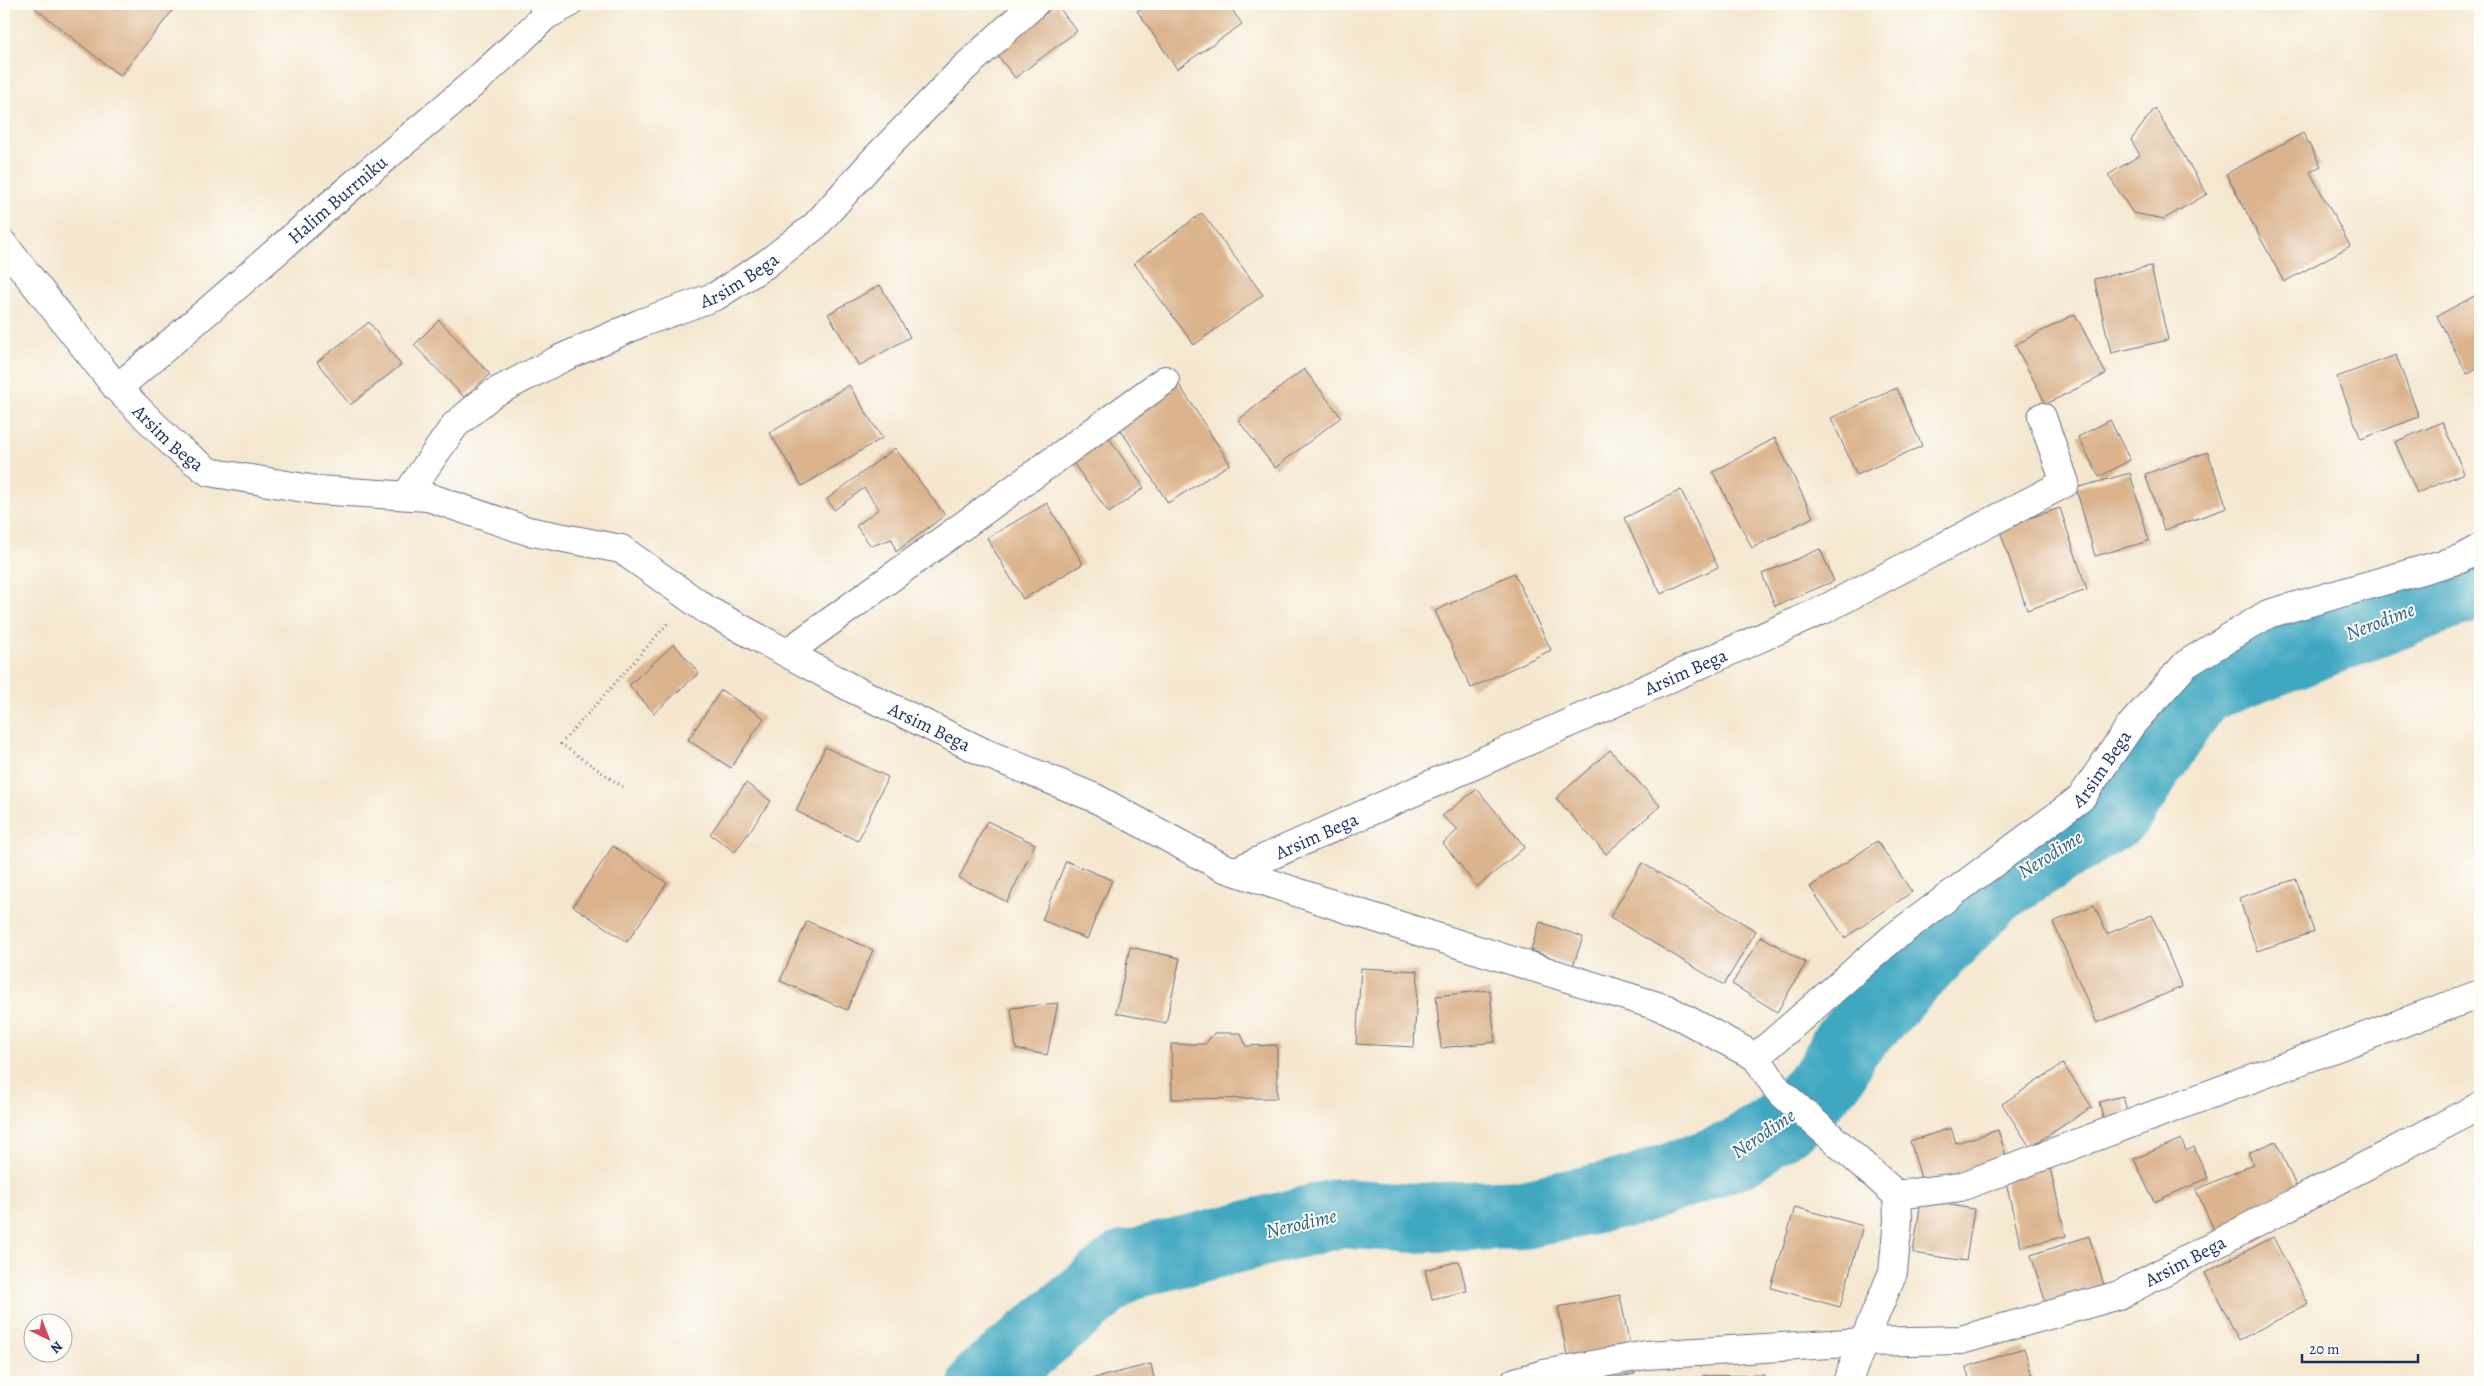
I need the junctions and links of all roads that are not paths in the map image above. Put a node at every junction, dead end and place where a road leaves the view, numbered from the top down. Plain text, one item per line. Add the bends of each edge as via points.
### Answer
1 (1034, 4) edge
2 (552, 8) edge
3 (4, 245) edge
4 (1165, 380) dead end
5 (117, 388) junction
6 (2042, 417) dead end
7 (407, 494) junction
8 (2480, 548) edge
9 (788, 652) junction
10 (1236, 871) junction
11 (2480, 994) edge
12 (1756, 1057) junction
13 (2480, 1106) edge
14 (1897, 1195) junction
15 (1865, 1342) junction
16 (1515, 1382) edge
17 (1847, 1382) edge

1 - 7 street, Arsim Bega via 963,70 808,231 766,264 716,296 614,335 492,394 455,425
2 - 5 street, Halim Burrniku via 509,52
3 - 5 street, Arsim Bega
4 - 9 street
5 - 7 street, Arsim Bega via 176,447 209,472 316,490
6 - 10 street, Arsim Bega via 2064,482 1823,610
7 - 9 street, Arsim Bega via 428,497 528,530 620,549 707,610
8 - 12 street, Arsim Bega via 2460,559 2268,614 2186,664 2131,725 2081,798 1894,937
9 - 10 street, Arsim Bega via 920,723 1095,798
10 - 12 street, Arsim Bega via 1667,1009
11 - 14 street via 1960,1187
12 - 14 street, Arsim Bega via 1778,1090
13 - 15 street, Arsim Bega via 2119,1295 1961,1340
14 - 15 street via 1893,1272
15 - 16 street, Arsim Bega via 1646,1355
15 - 17 street

